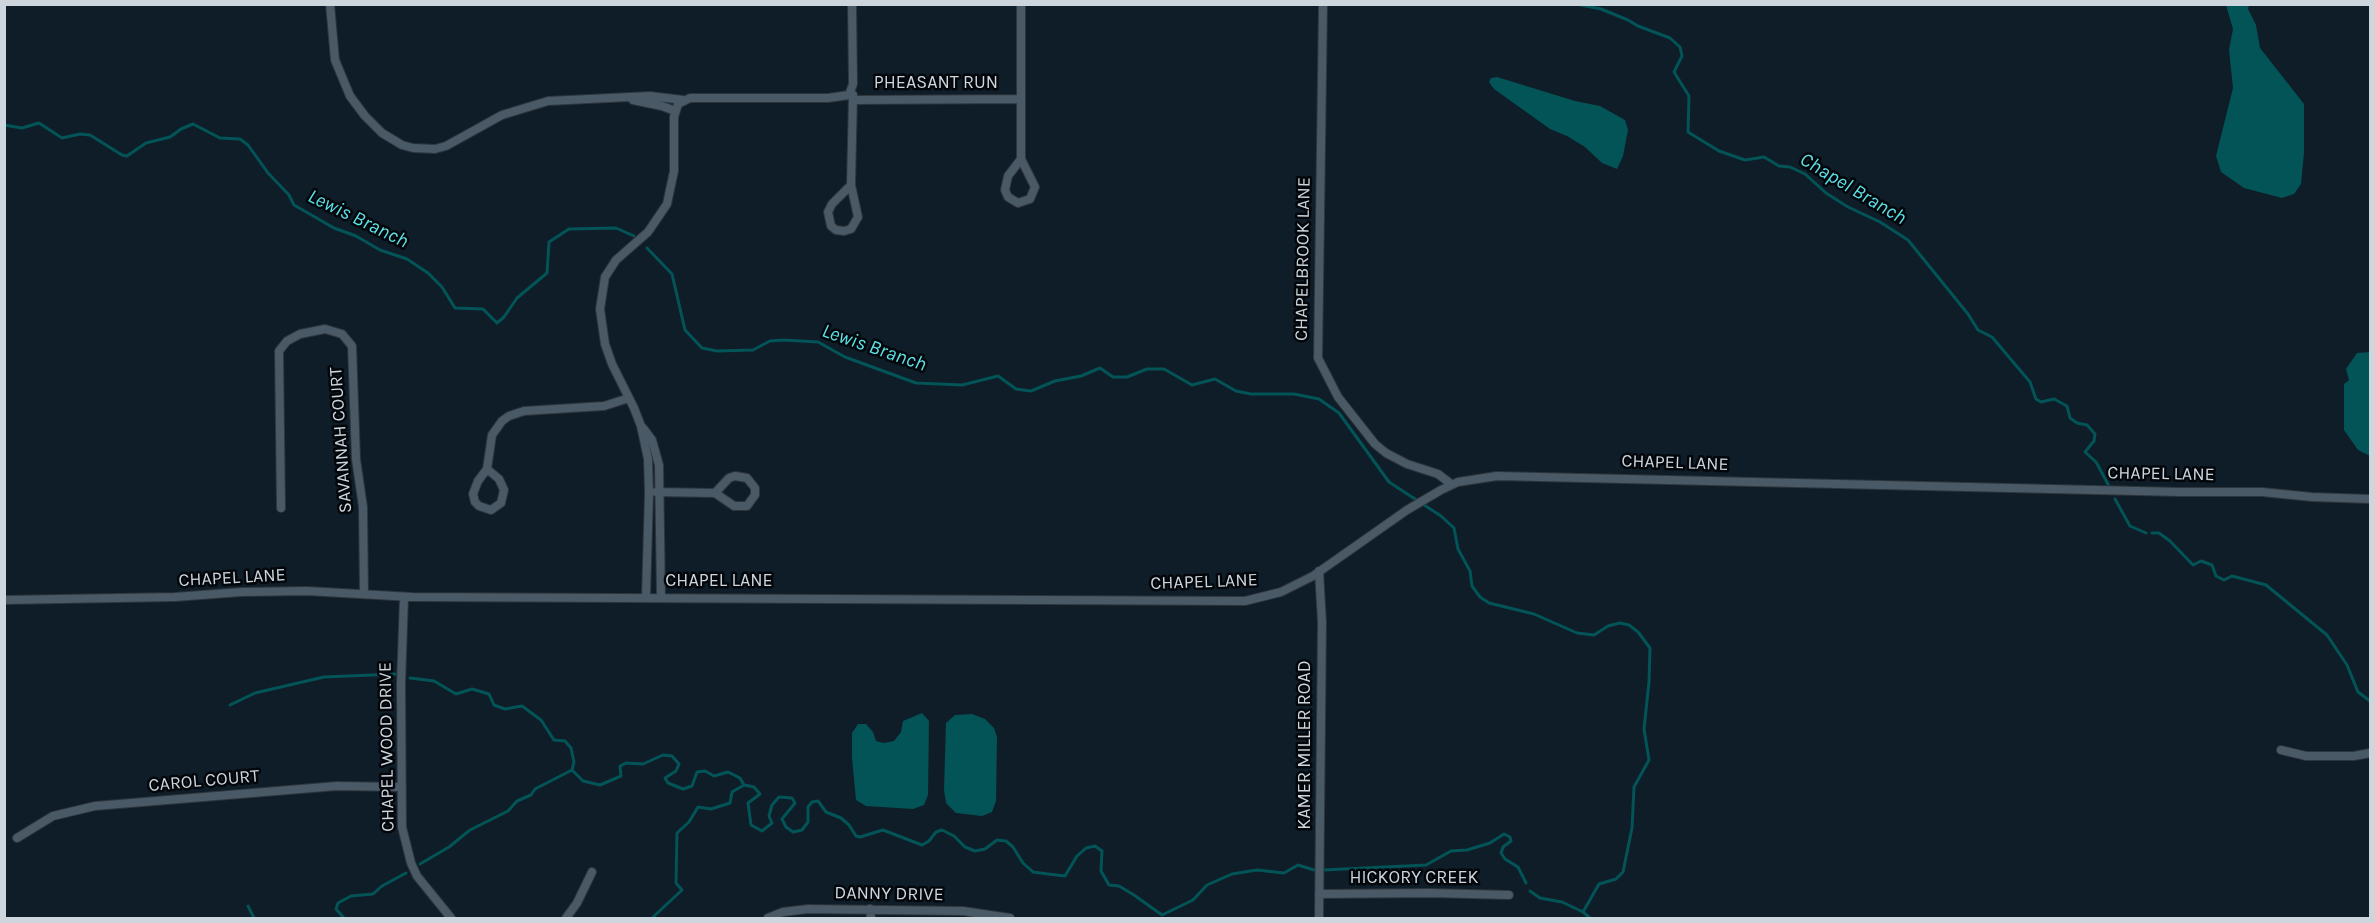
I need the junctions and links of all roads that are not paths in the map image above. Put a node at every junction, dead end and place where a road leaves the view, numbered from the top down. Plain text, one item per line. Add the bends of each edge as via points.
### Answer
1 (330, 4) edge
2 (852, 4) edge
3 (1021, 4) edge
4 (1323, 4) edge
5 (853, 84) junction
6 (623, 98) junction
7 (1020, 99) junction
8 (683, 100) junction
9 (853, 100) junction
10 (675, 111) junction
11 (1021, 159) junction
12 (851, 184) junction
13 (629, 398) junction
14 (641, 426) junction
15 (487, 469) junction
16 (1451, 484) junction
17 (660, 492) junction
18 (649, 493) junction
19 (715, 493) junction
20 (2370, 499) edge
21 (281, 508) dead end
22 (1319, 571) junction
23 (364, 594) junction
24 (404, 597) junction
25 (646, 597) junction
26 (661, 597) junction
27 (4, 600) edge
28 (2281, 750) dead end
29 (2370, 753) edge
30 (400, 787) junction
31 (17, 838) dead end
32 (592, 872) dead end
33 (1319, 894) junction
34 (1509, 895) dead end
35 (871, 914) edge
36 (451, 918) edge
37 (566, 918) edge
38 (768, 918) edge
39 (1010, 918) edge
40 (1319, 918) edge

1 - 6 street via 335,60 350,96 373,125 402,145 423,149 446,146 502,116 537,103
2 - 5 street
3 - 7 street
4 - 16 street, CHAPELBROOK LANE via 1318,358 1338,397 1375,444
5 - 8 street via 843,97
5 - 9 street
6 - 8 street via 658,96
6 - 10 street
7 - 9 street, PHEASANT RUN
7 - 11 street
8 - 10 street
9 - 12 street
10 - 13 street via 674,171 667,204 648,232 610,268 600,298 605,344
11 - 11 street via 1008,176 1005,190 1018,203 1030,199 1035,187
12 - 12 street via 828,212 831,225 837,230 850,229 858,217
13 - 14 street
13 - 15 street via 604,406 524,411 509,416 492,435
14 - 17 street via 655,447
14 - 18 street via 648,459
15 - 15 street via 473,495 479,506 491,510 501,503 504,490 499,479
16 - 20 street, CHAPEL LANE via 1520,476 2262,492
16 - 22 street, CHAPEL LANE
17 - 18 street
17 - 19 street
17 - 26 street
18 - 25 street
19 - 19 street via 741,507 747,506 755,495 752,482 742,476 729,478
21 - 23 street, SAVANNAH COURT via 279,351 300,334 325,329 342,334 352,346 356,459 363,507
22 - 26 street, CHAPEL LANE via 1281,592 1245,601
22 - 33 street, KAMER MILLER ROAD
23 - 24 street, CHAPEL LANE
23 - 27 street, CHAPEL LANE via 263,591
24 - 25 street, CHAPEL LANE
24 - 30 street, CHAPEL WOOD DRIVE
25 - 26 street, CHAPEL LANE
28 - 29 street via 2316,756
30 - 31 street, CAROL COURT via 337,786 95,806 53,816
30 - 36 street, CHAPEL WOOD DRIVE via 402,827 411,862 417,876
32 - 37 street
33 - 34 street, HICKORY CREEK
33 - 40 street, KAMER MILLER ROAD
35 - 38 street, DANNY DRIVE via 795,910
35 - 39 street, DANNY DRIVE via 963,912

